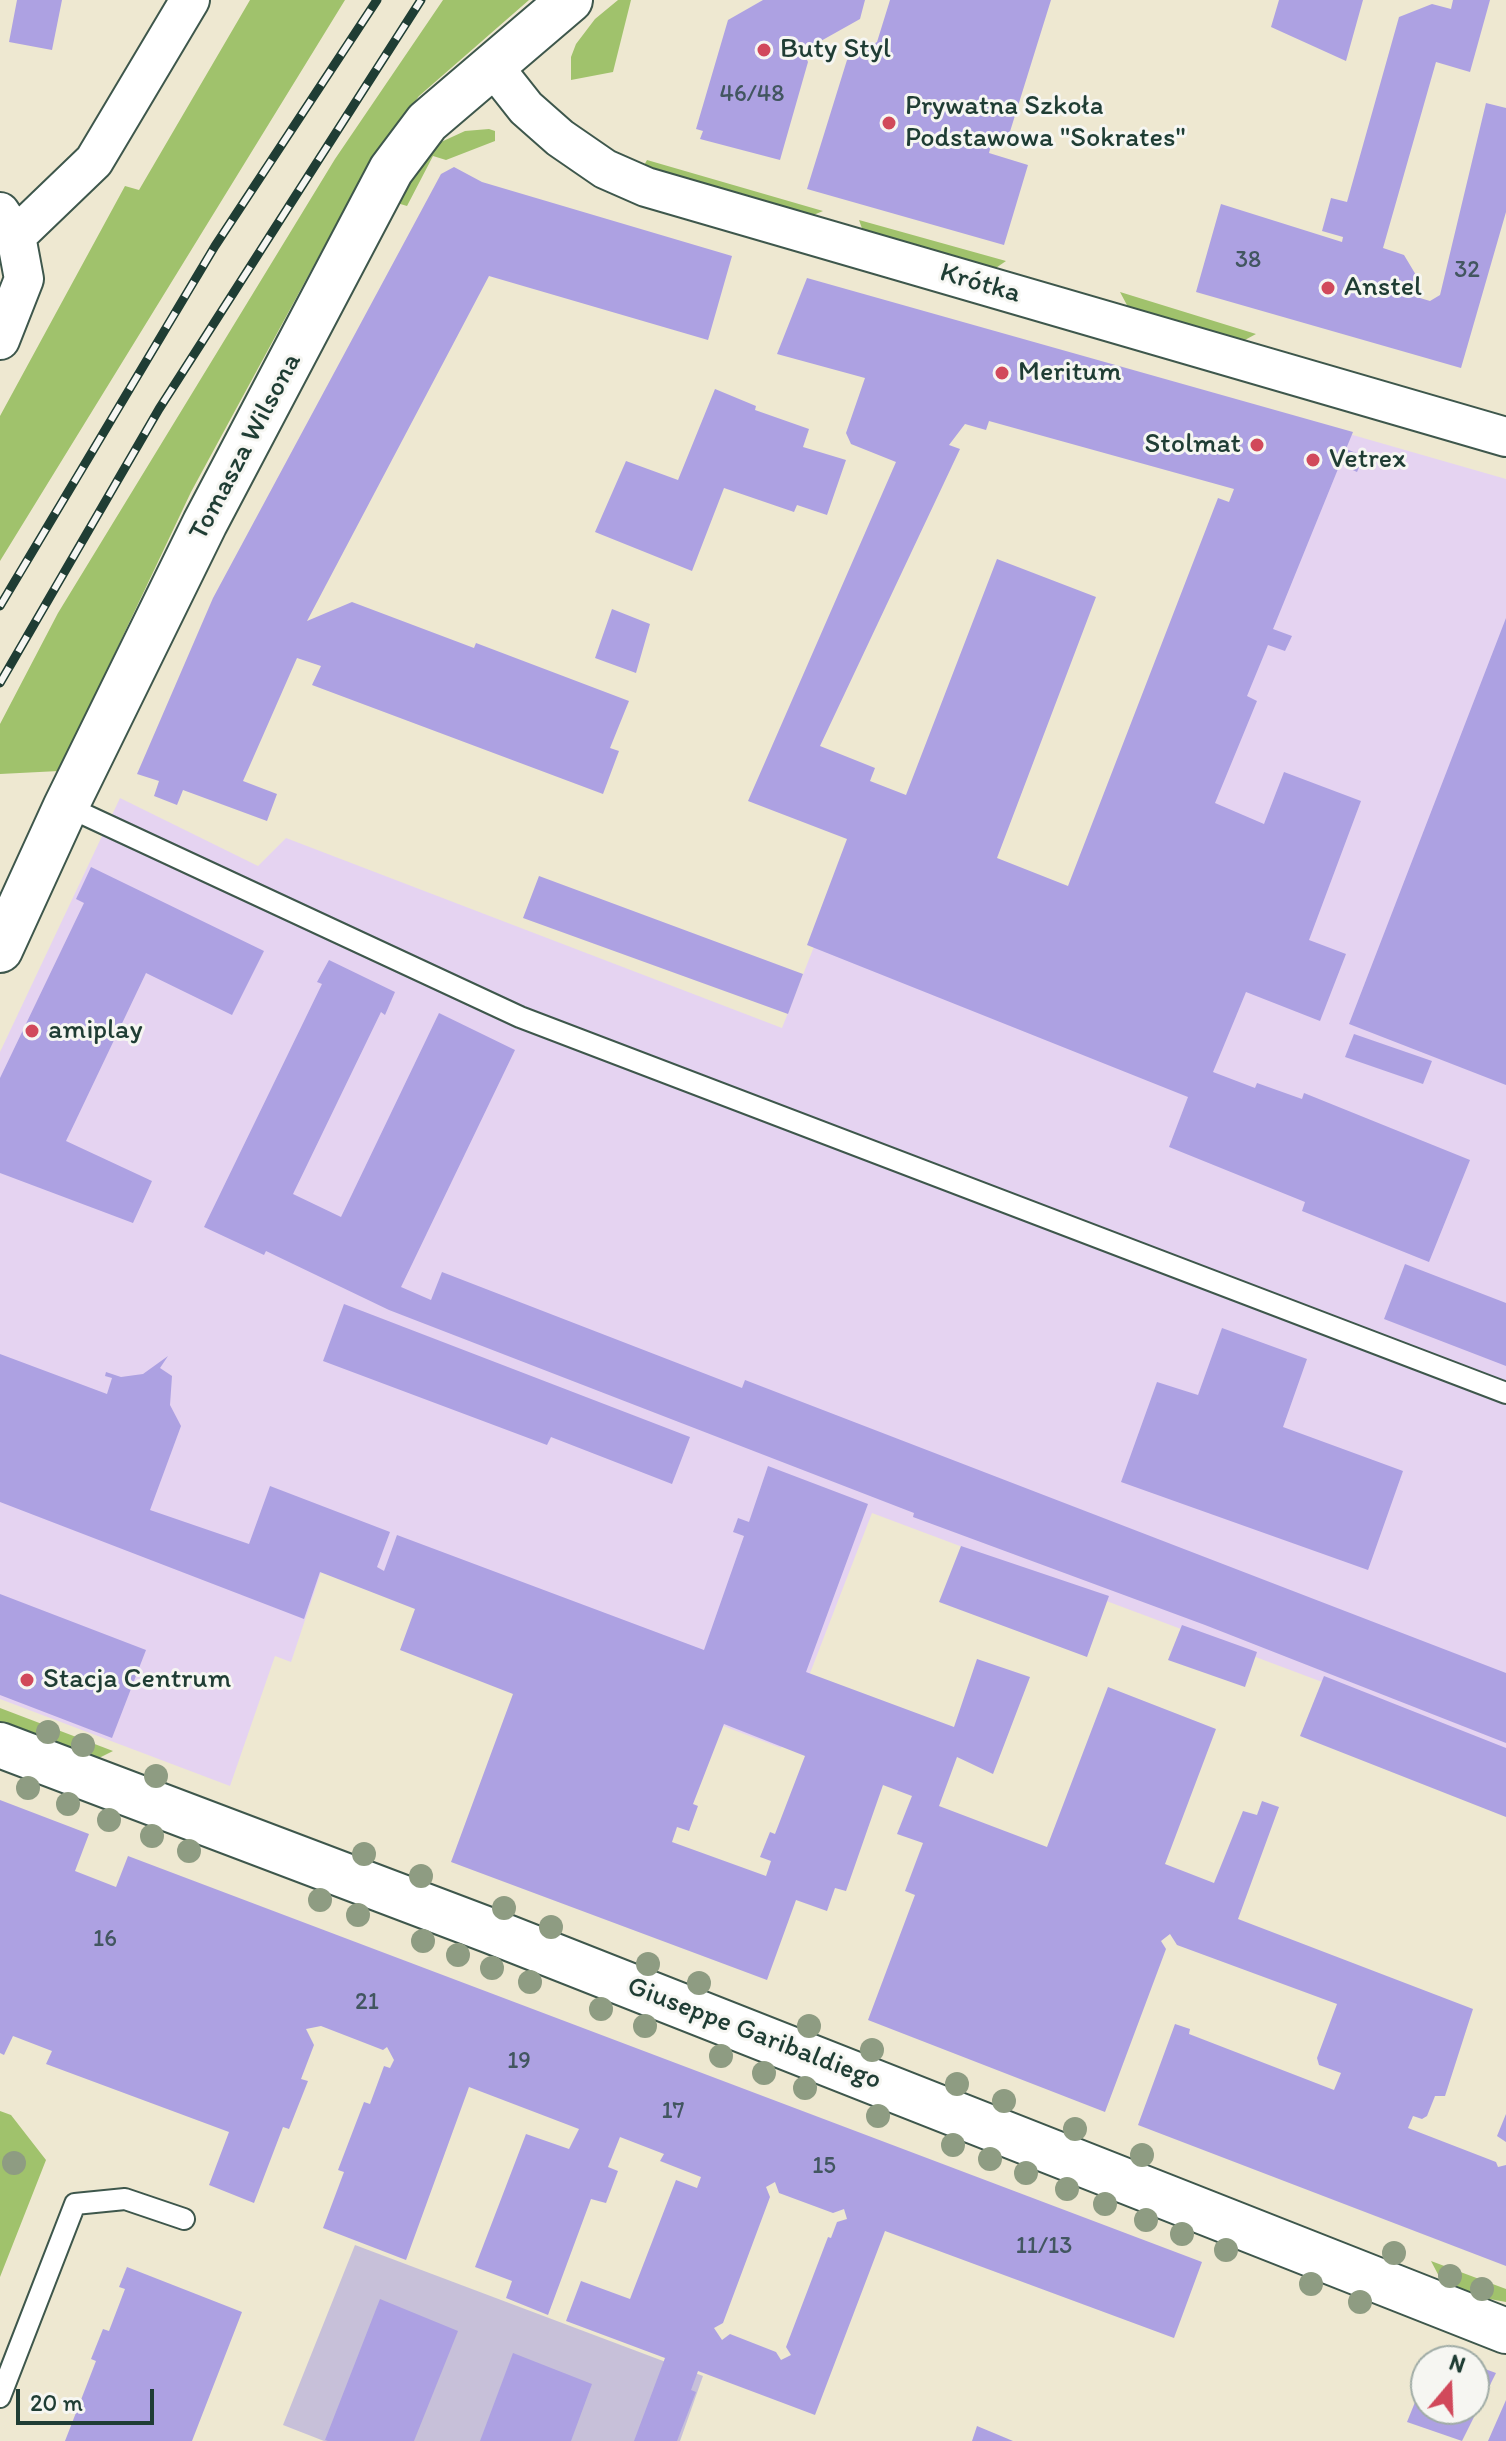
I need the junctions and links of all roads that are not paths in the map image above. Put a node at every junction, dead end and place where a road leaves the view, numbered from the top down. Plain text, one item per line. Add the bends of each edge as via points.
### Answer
1 (190, 0) edge
2 (570, 0) edge
3 (492, 65) junction
4 (8, 224) edge
5 (0, 340) edge
6 (1506, 437) edge
7 (66, 806) junction
8 (0, 950) edge
9 (1506, 1393) edge
10 (0, 1745) edge
11 (184, 2219) dead end
12 (1506, 2331) edge
13 (6, 2365) edge
14 (0, 2397) edge

1 - 4 street via 94,161
2 - 3 street, Tomasza Wilsona
3 - 6 street, Krótka via 526,108 560,138 605,169 646,187
3 - 7 street, Tomasza Wilsona via 427,122 391,170 205,523
4 - 5 street via 24,279
7 - 8 street, Tomasza Wilsona
7 - 9 lane via 520,1017
10 - 12 street, Giuseppe Garibaldiego via 491,1931
11 - 13 lane via 125,2199 75,2204
13 - 14 lane

